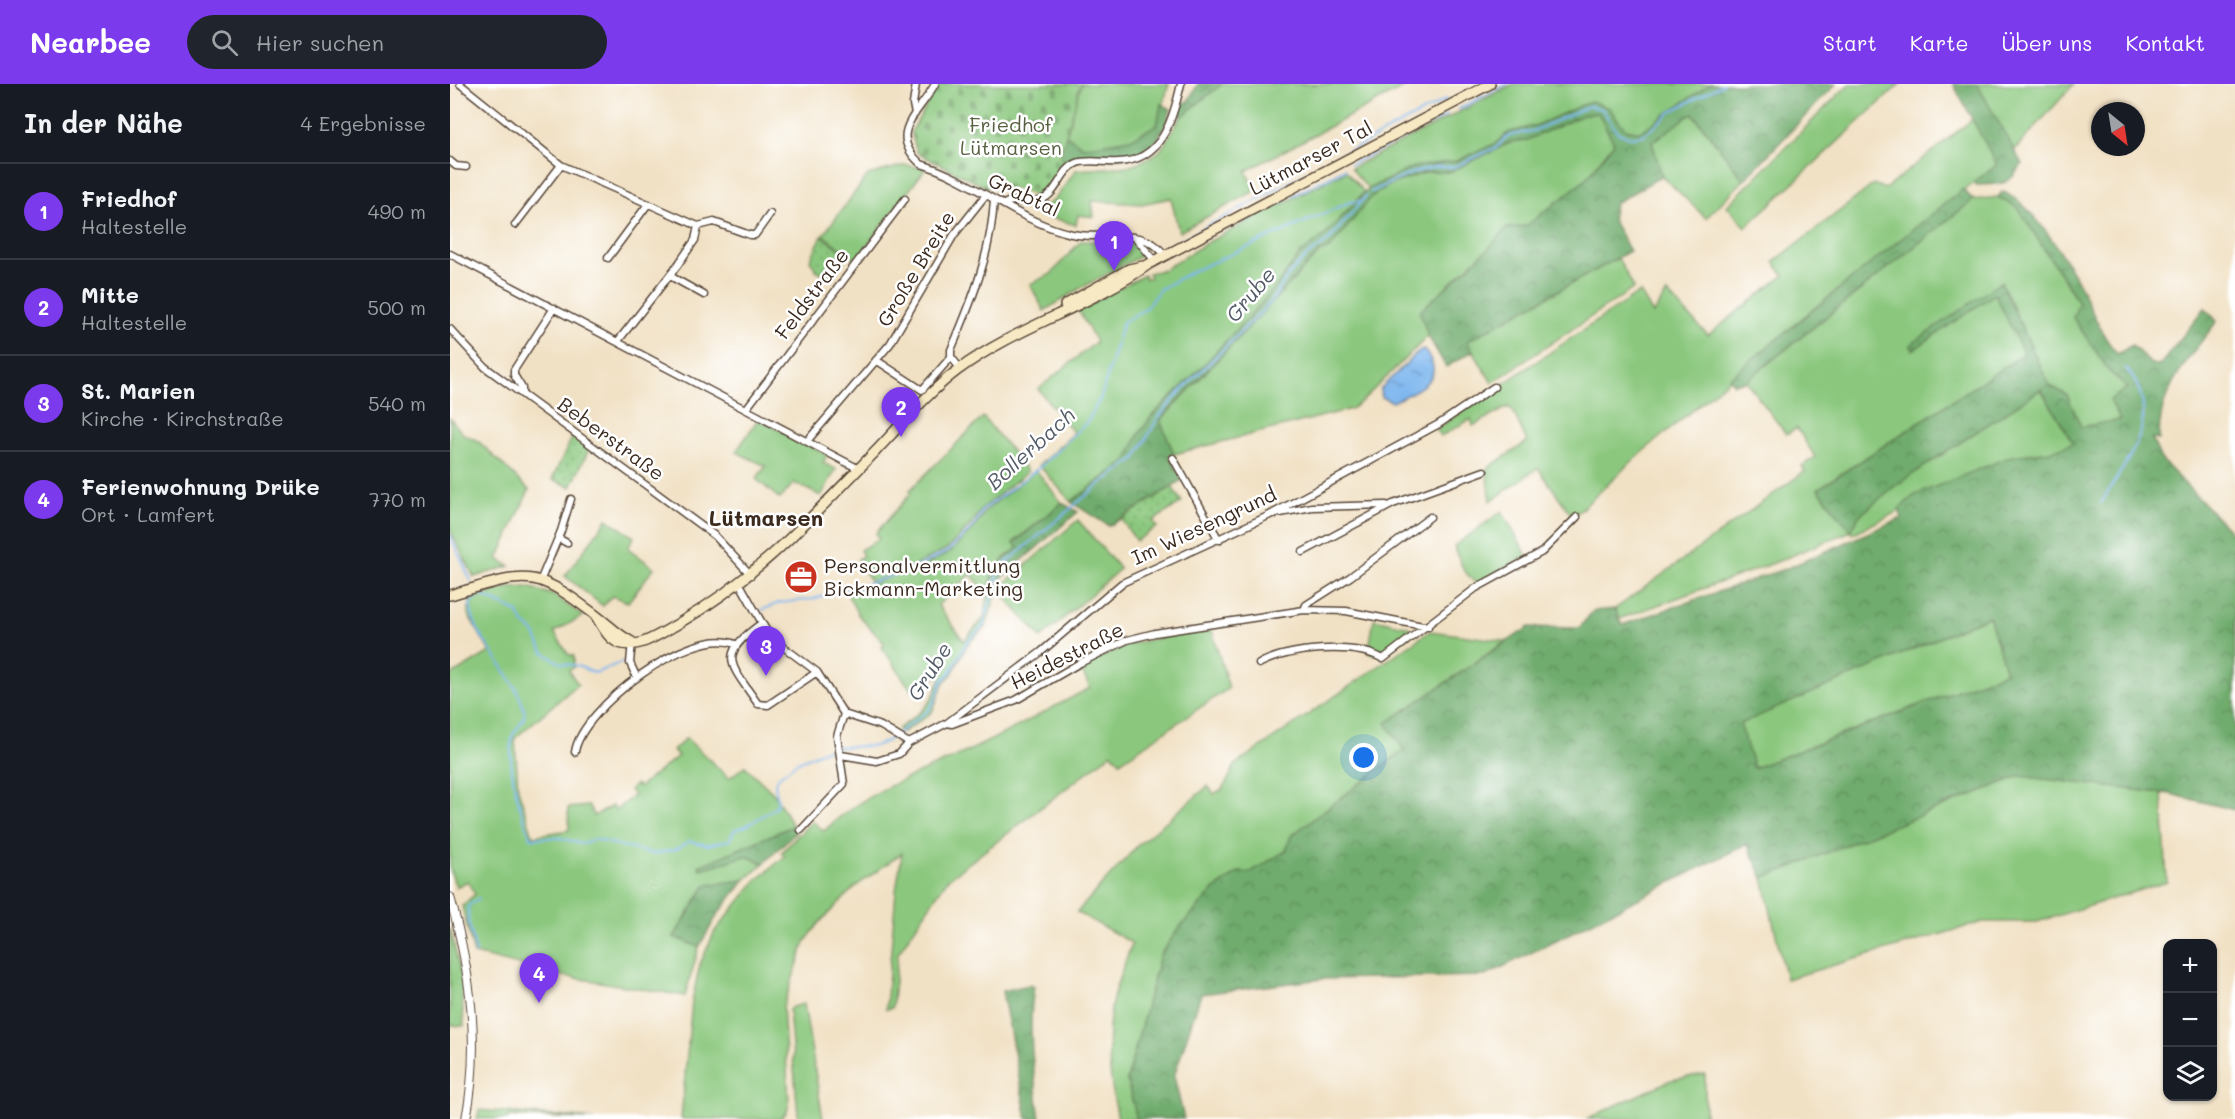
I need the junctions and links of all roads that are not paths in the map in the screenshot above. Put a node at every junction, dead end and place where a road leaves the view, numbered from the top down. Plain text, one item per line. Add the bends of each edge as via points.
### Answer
1 (460, 84) edge
2 (916, 84) edge
3 (934, 84) edge
4 (1181, 84) edge
5 (1490, 84) edge
6 (915, 114) junction
7 (450, 161) edge
8 (561, 165) junction
9 (466, 167) dead end
10 (985, 196) junction
11 (905, 199) dead end
12 (994, 200) junction
13 (648, 204) junction
14 (1004, 204) junction
15 (770, 214) dead end
16 (515, 225) dead end
17 (698, 226) junction
18 (1135, 236) junction
19 (450, 254) edge
20 (1165, 256) junction
21 (608, 258) dead end
22 (1152, 263) junction
23 (670, 276) junction
24 (704, 295) dead end
25 (554, 308) junction
26 (450, 329) edge
27 (618, 341) junction
28 (951, 357) junction
29 (876, 360) junction
30 (960, 368) junction
31 (1494, 387) dead end
32 (522, 394) junction
33 (746, 409) junction
34 (808, 440) junction
35 (1173, 458) dead end
36 (859, 469) junction
37 (1484, 471) dead end
38 (571, 499) dead end
39 (1393, 504) junction
40 (1268, 516) junction
41 (1430, 517) dead end
42 (1577, 517) dead end
43 (558, 538) junction
44 (1220, 540) junction
45 (567, 543) dead end
46 (1303, 552) dead end
47 (751, 575) junction
48 (541, 579) junction
49 (740, 584) junction
50 (450, 595) edge
51 (1304, 610) junction
52 (762, 623) junction
53 (1428, 627) junction
54 (632, 642) junction
55 (735, 644) junction
56 (1259, 664) dead end
57 (817, 672) junction
58 (637, 678) junction
59 (844, 714) junction
60 (947, 723) junction
61 (909, 743) junction
62 (575, 752) dead end
63 (840, 752) junction
64 (801, 830) dead end
65 (450, 897) edge
66 (466, 1119) edge

1 - 8 street
2 - 6 street, Grabtal
3 - 6 street
4 - 14 street via 1170,126 1149,153 1129,162 1080,162 1068,170 1046,198 1035,202 1010,200
5 - 20 main road, Lütmarser Tal
6 - 10 street, Grabtal via 904,135 912,156
7 - 9 street
8 - 13 street
8 - 16 street
10 - 12 street, Grabtal
10 - 29 street, Große Breite via 954,235 910,312
11 - 33 street, Feldstraße
12 - 14 street, Grabtal
12 - 28 street via 987,256
13 - 17 street
13 - 21 street
14 - 18 street, Grabtal via 1064,232 1096,238
15 - 17 street via 755,235 714,222
17 - 23 street via 695,240
18 - 20 street, Grabtal via 1149,239
18 - 22 street via 1145,246
19 - 25 street
20 - 22 main road, Lütmarser Tal
22 - 30 main road, Lütmarser Tal via 1129,269 1089,290
23 - 24 street
23 - 27 street
25 - 27 street
25 - 32 street via 514,370
26 - 32 street, Beberstraße via 485,367
27 - 33 street
28 - 29 street via 922,390
28 - 30 street
29 - 34 street, Große Breite
30 - 36 main road, Lütmarser Tal
31 - 40 street, Im Wiesengrund via 1439,424
32 - 47 street, Beberstraße via 701,525
33 - 34 street
34 - 36 street
35 - 44 street
36 - 47 main road, Lütmarser Tal
37 - 39 street
38 - 43 street
39 - 40 street via 1312,507
39 - 46 street
40 - 44 street, Im Wiesengrund
41 - 51 street
42 - 53 street via 1542,552 1476,588
43 - 45 street
43 - 48 street
44 - 60 street, Im Wiesengrund via 1122,583 1041,652
47 - 49 main road, Lütmarser Tal
48 - 50 main road via 512,578
48 - 54 main road via 557,586 595,615 619,644
49 - 52 street
49 - 54 main road via 649,640
51 - 53 street, Heidestraße via 1346,611
51 - 60 street, Heidestraße via 1127,640 1016,700 972,718
52 - 55 street
52 - 57 street via 784,650
53 - 56 street via 1383,659 1338,649 1275,655
54 - 58 street via 630,663
55 - 57 street via 731,658 736,672 762,706
55 - 58 street via 720,640 674,653
57 - 59 street
58 - 62 street via 584,729
59 - 61 street via 891,730
59 - 63 street via 837,730
60 - 61 street, Heidestraße
61 - 63 street, Heidestraße via 899,754 877,761
63 - 64 street via 844,784
65 - 66 street via 466,960 473,1025

